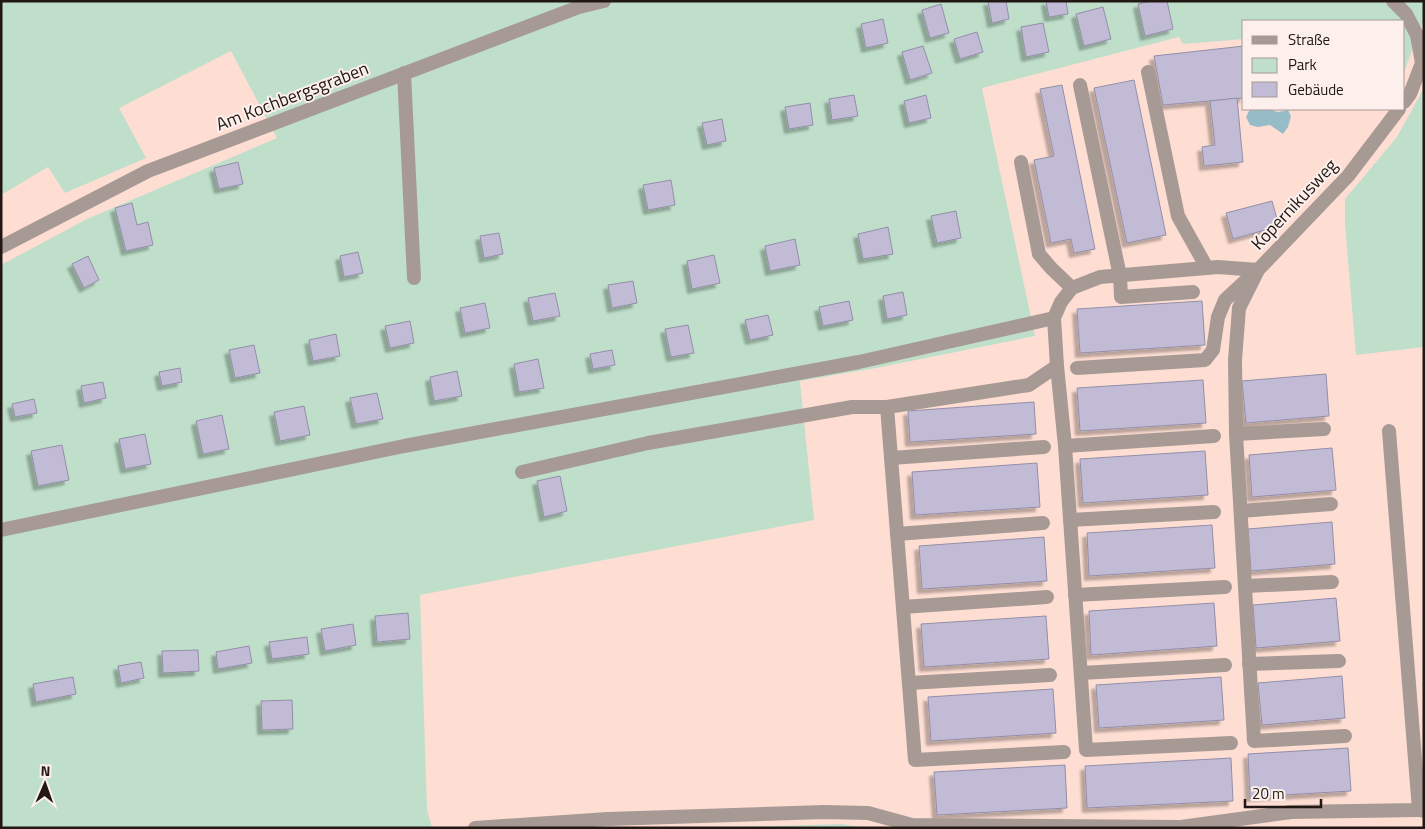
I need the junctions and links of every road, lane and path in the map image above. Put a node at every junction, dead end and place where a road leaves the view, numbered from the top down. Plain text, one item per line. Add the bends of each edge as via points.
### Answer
1 (604, 1) edge
2 (1393, 1) edge
3 (1148, 72) dead end
4 (404, 73) junction
5 (1080, 85) dead end
6 (1405, 101) edge
7 (1398, 110) edge
8 (1021, 162) dead end
9 (1, 247) edge
10 (1207, 268) junction
11 (1258, 270) junction
12 (1120, 276) junction
13 (414, 278) dead end
14 (1072, 288) junction
15 (1194, 292) dead end
16 (1054, 318) junction
17 (1057, 366) junction
18 (1078, 368) dead end
19 (887, 406) junction
20 (1324, 429) dead end
21 (1389, 431) dead end
22 (1236, 434) junction
23 (1214, 436) dead end
24 (1065, 446) junction
25 (1044, 448) dead end
26 (891, 458) junction
27 (522, 472) dead end
28 (1331, 504) dead end
29 (1241, 511) junction
30 (1214, 512) dead end
31 (1070, 520) junction
32 (1042, 522) dead end
33 (1, 530) edge
34 (897, 534) junction
35 (1332, 582) dead end
36 (1246, 586) junction
37 (1225, 587) dead end
38 (1075, 595) junction
39 (1047, 597) dead end
40 (903, 607) junction
41 (1340, 661) dead end
42 (1249, 664) junction
43 (1225, 666) dead end
44 (1081, 673) junction
45 (1050, 675) dead end
46 (909, 683) junction
47 (1345, 736) dead end
48 (1231, 743) dead end
49 (1064, 752) dead end
50 (1422, 811) edge
51 (475, 828) edge

1 - 4 lane, Am Kochbergsgraben via 579,7
2 - 6 lane via 1406,14 1417,35 1422,63
3 - 10 lane via 1178,216
4 - 9 lane, Am Kochbergsgraben via 148,171
4 - 13 lane
5 - 12 lane
7 - 11 lane, Kopernikusweg via 1348,176
8 - 14 lane via 1040,254
10 - 11 lane, Kopernikusweg
10 - 12 lane, Kopernikusweg
11 - 18 lane via 1225,300 1218,317 1213,350 1205,360
11 - 22 lane via 1239,308 1235,360
12 - 14 lane, Kopernikusweg via 1100,277
12 - 15 lane via 1122,297
14 - 16 lane
16 - 17 lane
16 - 33 lane via 859,362 404,446
17 - 19 lane via 1029,385
17 - 24 lane
19 - 26 lane
19 - 27 lane via 852,407 648,444
20 - 22 lane
21 - 50 lane
22 - 29 lane
23 - 24 lane
24 - 31 lane
25 - 26 lane
26 - 34 lane
28 - 29 lane
29 - 36 lane
30 - 31 lane
31 - 38 lane
32 - 34 lane
34 - 40 lane
35 - 36 lane
36 - 42 lane
37 - 38 lane
38 - 44 lane
39 - 40 lane
40 - 46 lane
41 - 42 lane
42 - 47 lane via 1254,741
43 - 44 lane
44 - 48 lane via 1086,750
45 - 46 lane
46 - 49 lane via 915,760
50 - 51 lane via 1291,812 1181,826 912,825 868,813 824,812 608,819

